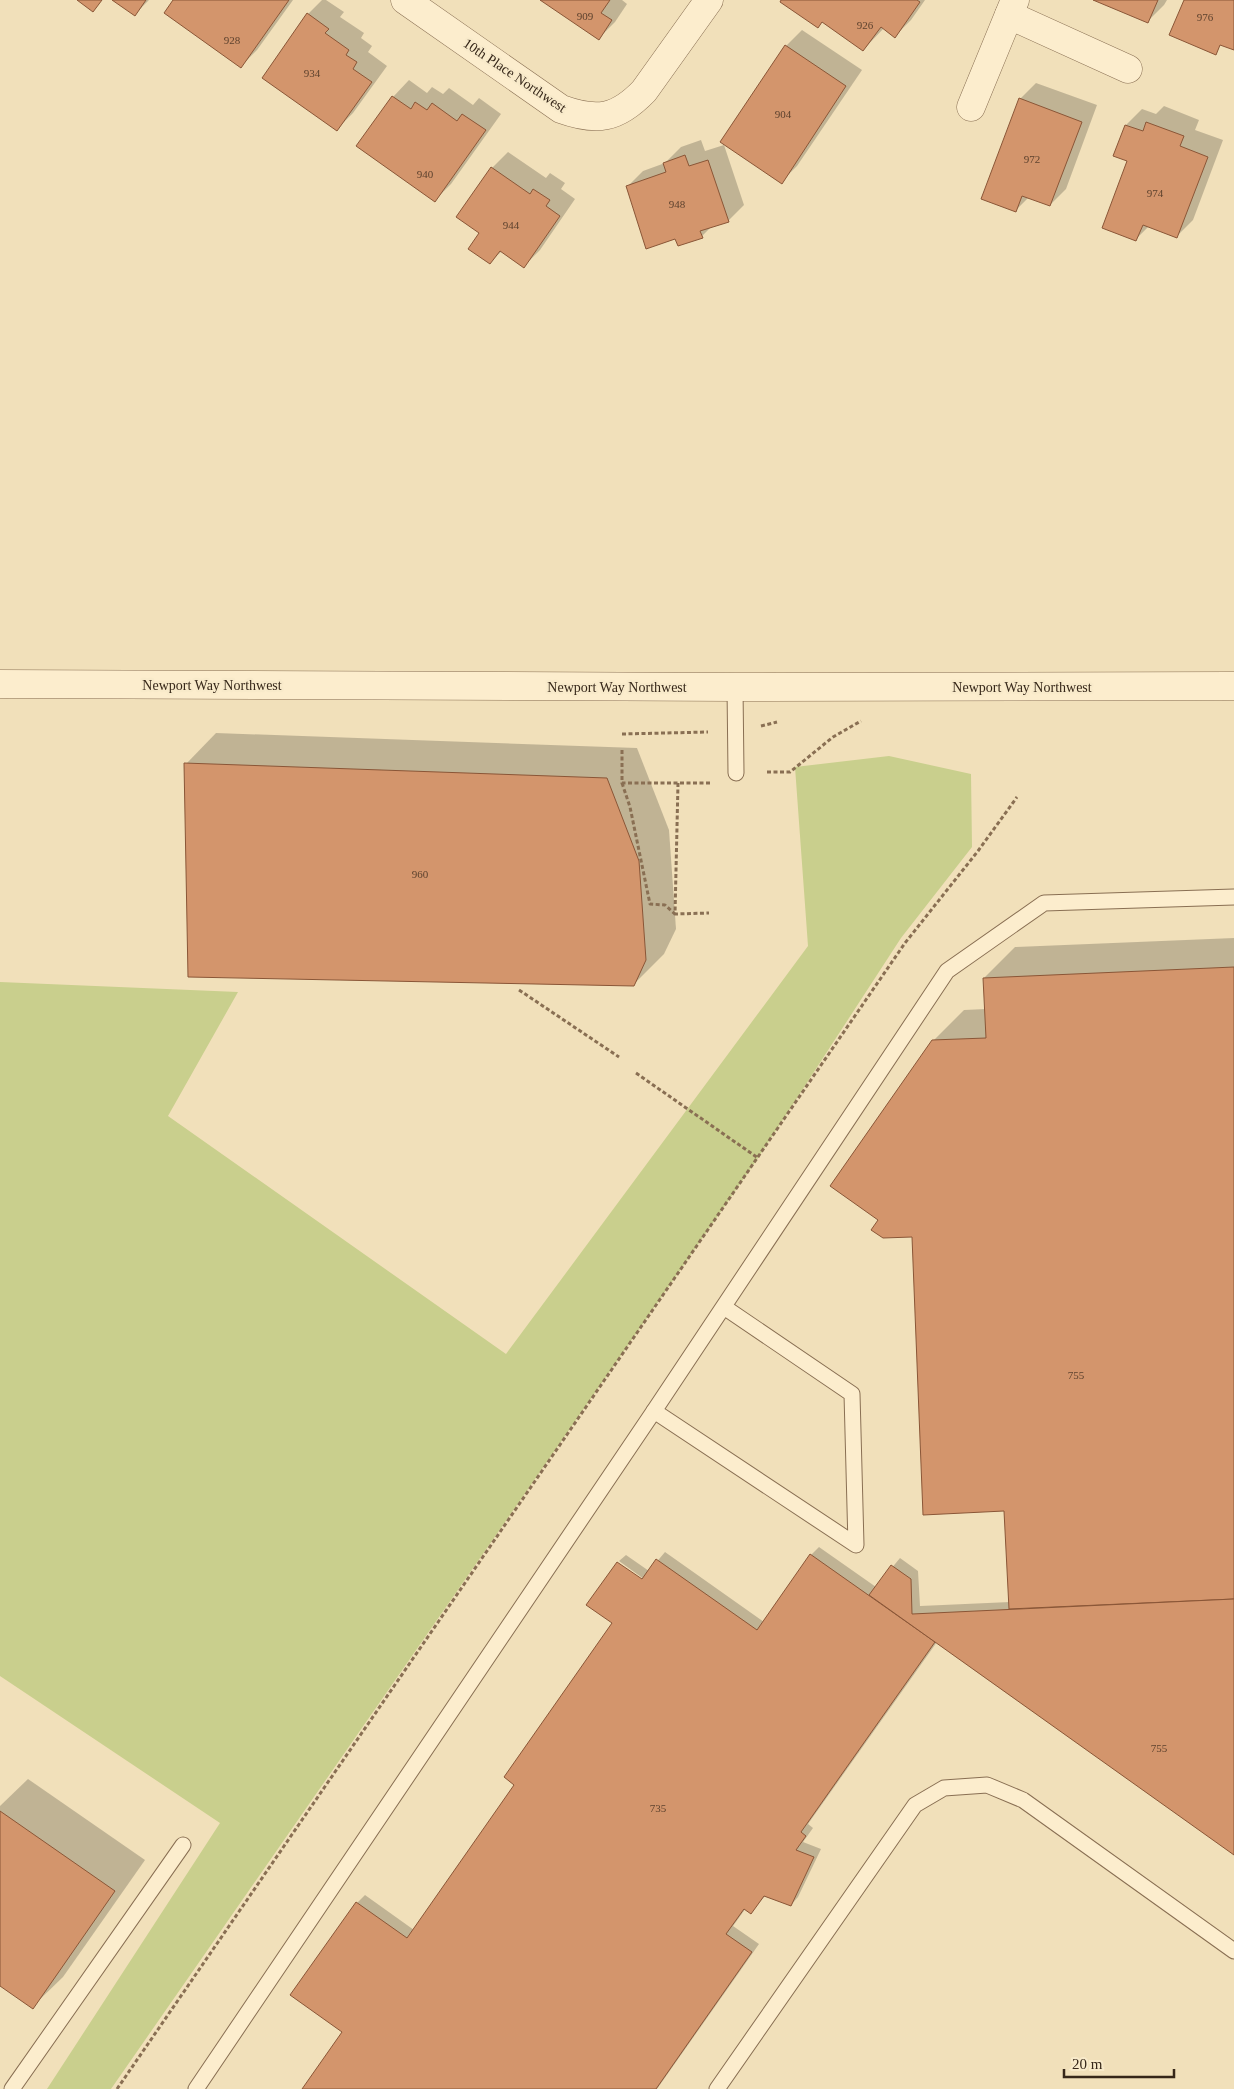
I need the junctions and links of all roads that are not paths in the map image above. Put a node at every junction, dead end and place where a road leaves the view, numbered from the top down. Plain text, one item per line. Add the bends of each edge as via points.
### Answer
1 (405, 0) edge
2 (709, 0) edge
3 (1012, 7) edge
4 (1128, 69) dead end
5 (971, 107) dead end
6 (0, 684) edge
7 (1234, 686) edge
8 (735, 688) junction
9 (736, 773) dead end
10 (1234, 897) edge
11 (724, 1307) junction
12 (654, 1411) junction
13 (183, 1845) dead end
14 (1234, 1951) edge
15 (12, 2089) edge
16 (196, 2089) edge
17 (717, 2089) edge

1 - 2 street, 10th Place Northwest via 562,110 598,118 632,104 654,79
3 - 4 street
3 - 5 street
6 - 8 street, Newport Way Northwest
7 - 8 street, Newport Way Northwest
8 - 9 lane
10 - 11 lane via 1044,903 947,971
11 - 12 lane
11 - 12 lane via 852,1394 856,1545
12 - 16 lane
13 - 15 lane
14 - 17 lane via 1023,1800 988,1785 944,1788 915,1805

